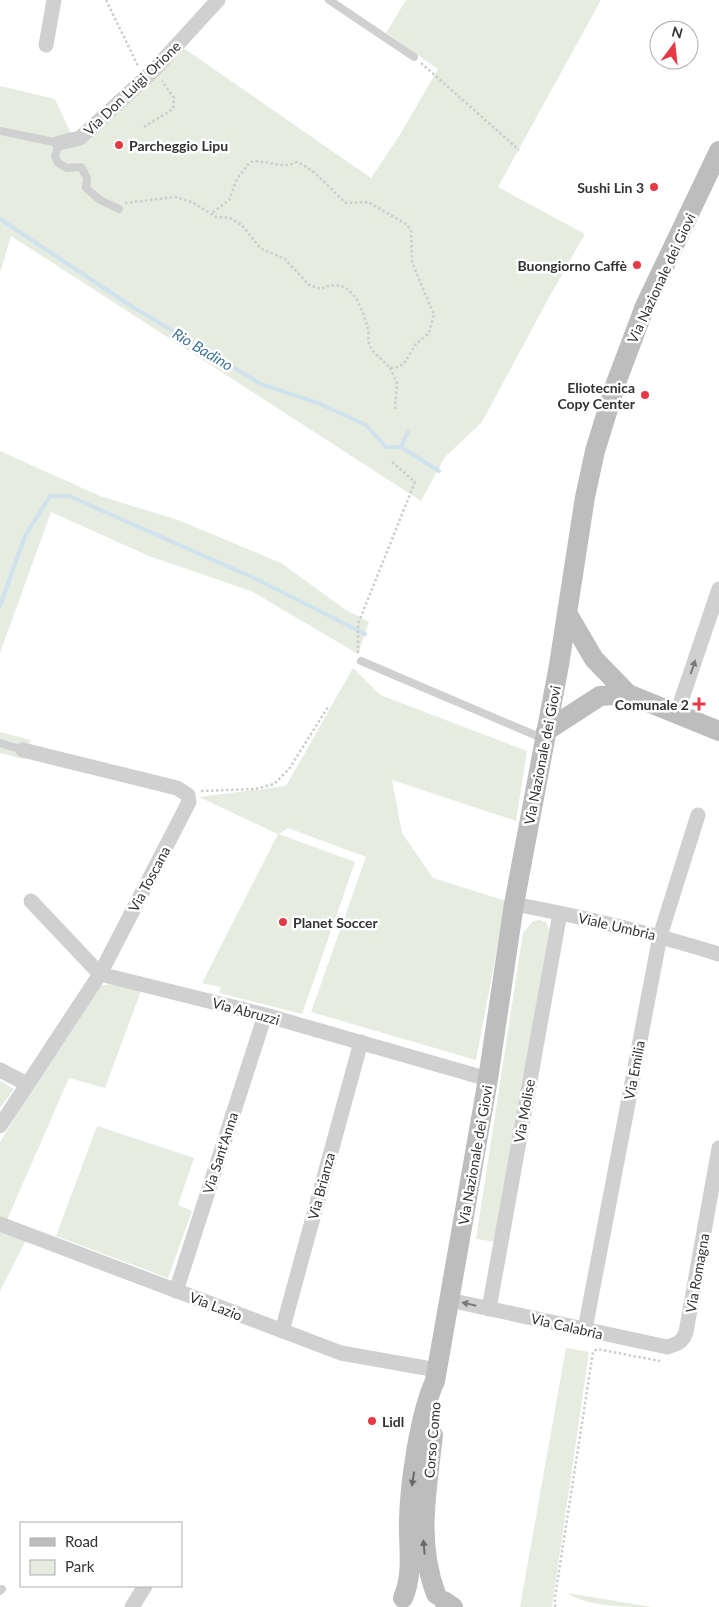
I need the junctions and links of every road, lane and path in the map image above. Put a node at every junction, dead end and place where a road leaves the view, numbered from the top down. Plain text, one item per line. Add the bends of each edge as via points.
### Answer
1 (54, 0) edge
2 (106, 0) edge
3 (218, 0) edge
4 (329, 0) edge
5 (46, 46) dead end
6 (414, 57) joint
7 (144, 79) junction
8 (164, 84) dead end
9 (144, 127) dead end
10 (0, 131) edge
11 (59, 143) junction
12 (519, 150) dead end
13 (719, 151) edge
14 (119, 209) joint
15 (212, 213) junction
16 (390, 368) junction
17 (395, 409) dead end
18 (392, 462) dead end
19 (719, 589) edge
20 (567, 613) junction
21 (594, 659) junction
22 (361, 661) joint
23 (559, 665) junction
24 (553, 690) junction
25 (628, 694) junction
26 (328, 707) dead end
27 (582, 707) junction
28 (677, 713) junction
29 (719, 731) edge
30 (545, 735) junction
31 (0, 743) edge
32 (23, 750) joint
33 (188, 795) junction
34 (698, 815) dead end
35 (30, 901) dead end
36 (514, 904) junction
37 (560, 913) junction
38 (660, 936) junction
39 (719, 954) edge
40 (100, 974) junction
41 (265, 1015) junction
42 (361, 1042) junction
43 (0, 1070) edge
44 (488, 1078) junction
45 (28, 1084) junction
46 (0, 1126) edge
47 (719, 1148) edge
48 (0, 1224) edge
49 (176, 1291) junction
50 (449, 1300) junction
51 (489, 1309) junction
52 (585, 1329) junction
53 (282, 1331) junction
54 (667, 1347) junction
55 (436, 1375) junction
56 (143, 1587) edge
57 (400, 1602) edge
58 (445, 1602) edge
59 (555, 1606) edge
60 (132, 1607) edge
61 (560, 1607) edge

1 - 5 street
2 - 7 path
3 - 7 street, Via Don Luigi Orione
4 - 6 lane
6 - 12 path
7 - 11 street, Via Don Luigi Orione via 80,138
8 - 9 path via 174,98 173,109
10 - 11 lane, Via Don Luigi Orione
11 - 14 lane via 55,156 58,163 67,168 81,167 87,178 86,188
13 - 20 main road, Via Nazionale dei Giovi via 645,306 616,383 595,450
14 - 15 path via 138,200 175,197
15 - 16 path via 242,225 260,248 285,259 309,285 321,289 329,284 340,285 350,289 369,332 370,348
15 - 16 path via 229,200 233,186 246,166 262,160 288,166 297,162 302,164 313,170 346,203 368,202 406,224 411,230 412,262 430,301 434,320 429,333 415,345 406,362
16 - 17 path via 397,383
18 - 22 path via 415,482 358,624 358,658
28 -> 19 street
20 - 21 main road
20 - 23 main road, Via Nazionale dei Giovi
21 - 23 main road via 577,658
21 - 25 main road
22 - 30 lane
23 - 24 main road, Via Nazionale dei Giovi
24 - 27 main road via 567,702
24 - 30 main road, Via Nazionale dei Giovi
25 - 27 main road via 600,696
25 - 28 main road
26 - 33 path via 289,769 274,784 254,789 198,791
27 - 30 main road
28 - 29 main road
30 - 36 main road, Via Nazionale dei Giovi
31 - 32 lane
32 - 33 street via 176,788
33 - 40 street, Via Toscana via 189,802
34 - 38 street, Via Emilia
35 - 40 street
36 - 37 street, Viale Umbria
36 - 44 main road, Via Nazionale dei Giovi
37 - 38 street, Viale Umbria
37 - 51 street, Via Molise
38 - 39 street, Viale Umbria
38 - 52 street, Via Emilia
40 - 41 street, Via Abruzzi
40 - 45 street, Via Toscana
41 - 42 street, Via Abruzzi
41 - 49 street, Via Sant'Anna
42 - 44 street, Via Abruzzi
42 - 53 street, Via Brianza
43 - 45 street
44 - 50 main road, Via Nazionale dei Giovi
45 - 46 street, Via Toscana
47 - 54 street, Via Romagna via 684,1339
48 - 49 street, Via Lazio
49 - 53 street, Via Lazio
51 -> 50 street, Via Calabria
50 - 55 main road, Via Nazionale dei Giovi
51 - 52 street, Via Calabria
52 - 54 street, Via Calabria
53 - 55 street, Via Lazio via 341,1353
54 - 59 path via 660,1361 597,1349 593,1352
55 -> 57 main road, Corso Como via 426,1403 412,1490 409,1580
58 -> 55 main road, Corso Como via 429,1575 423,1535 437,1403
56 - 60 street
57 - 58 main road, Corso Como via 419,1590
59 - 61 path

